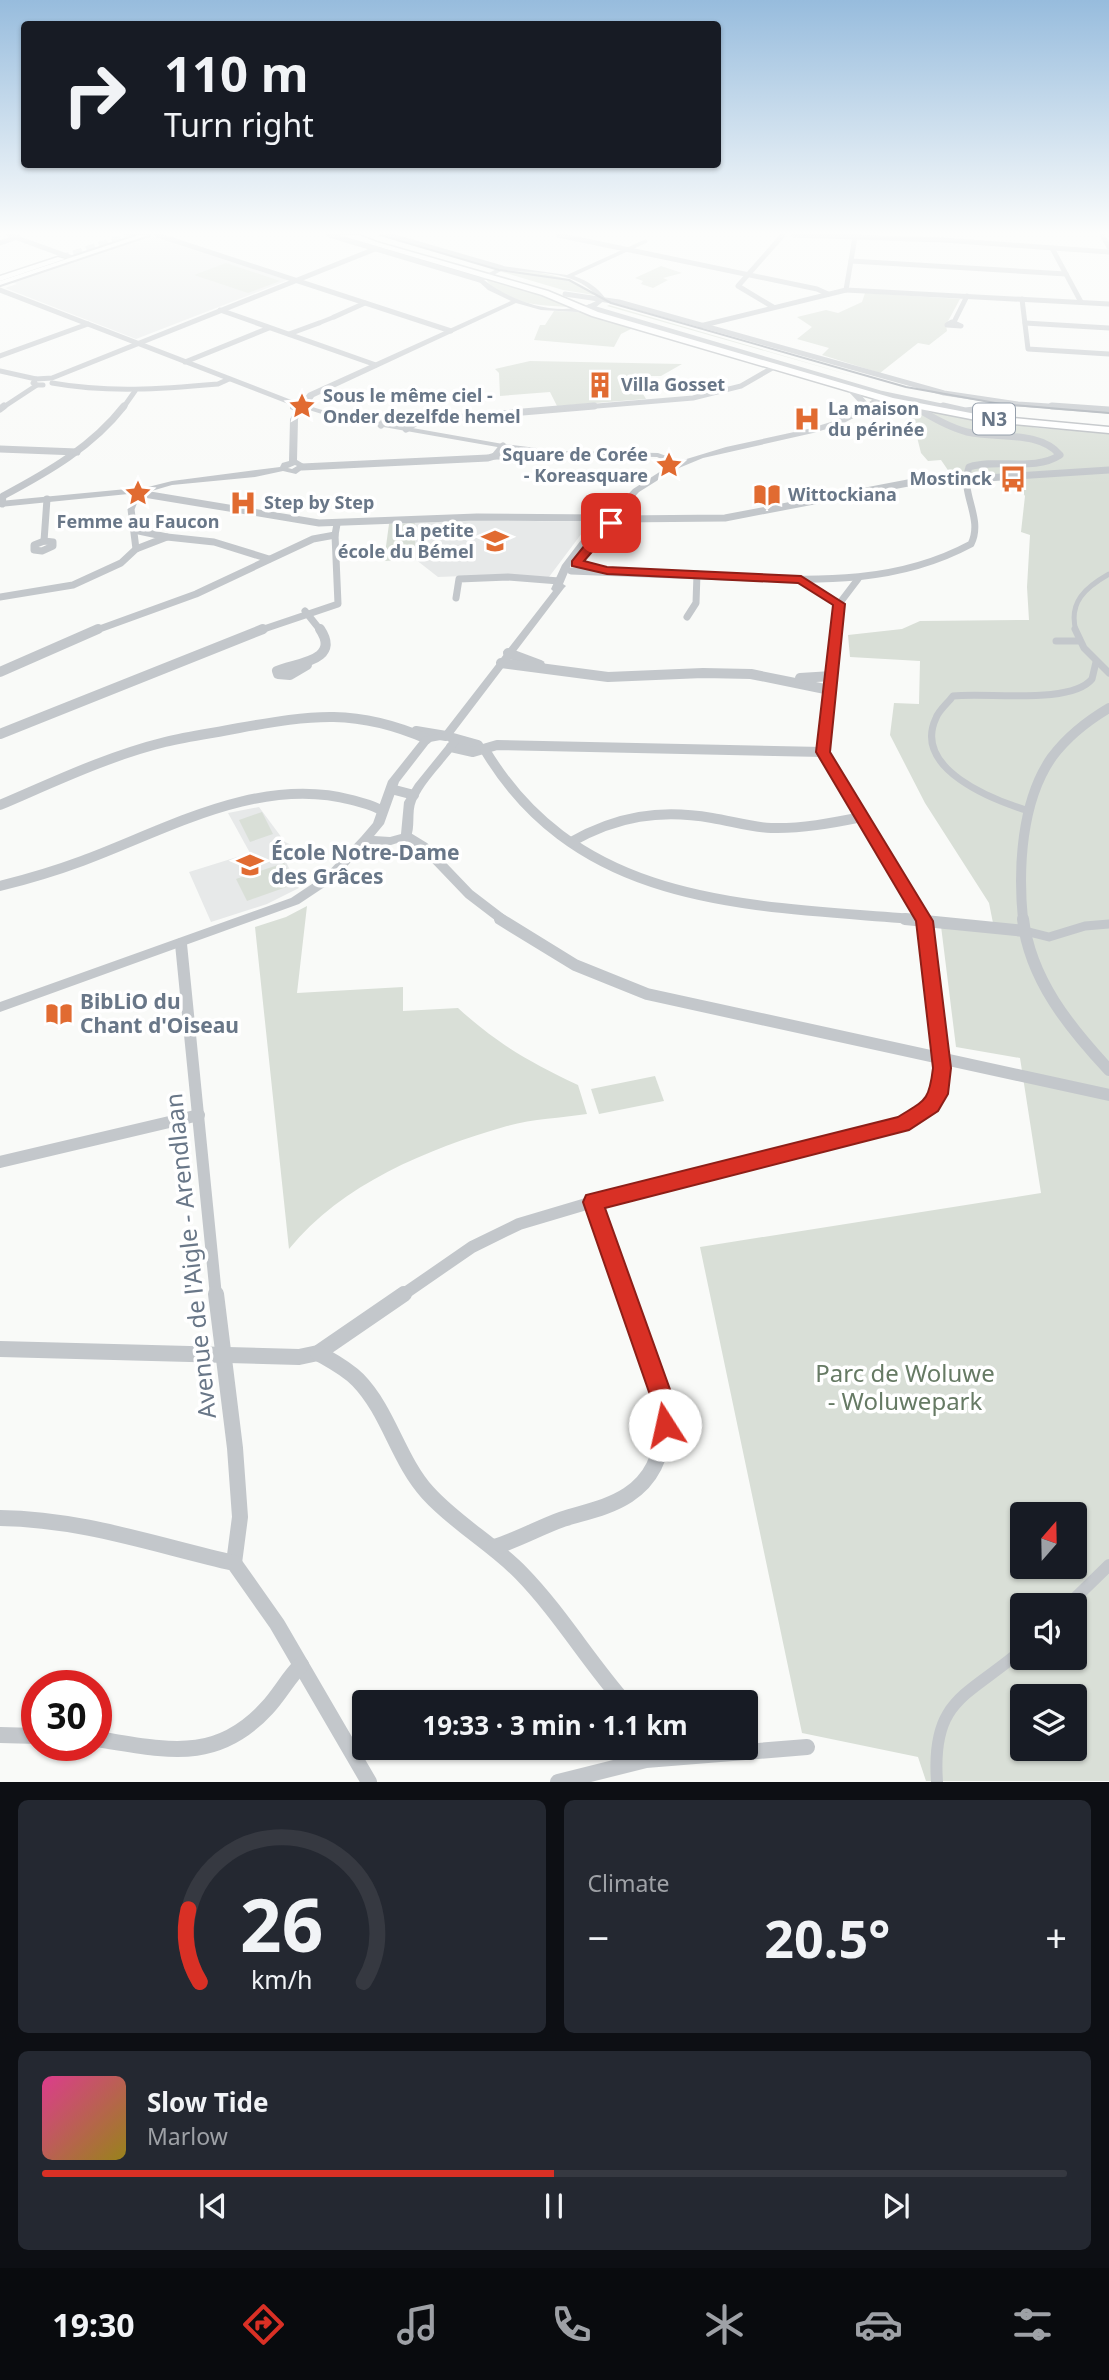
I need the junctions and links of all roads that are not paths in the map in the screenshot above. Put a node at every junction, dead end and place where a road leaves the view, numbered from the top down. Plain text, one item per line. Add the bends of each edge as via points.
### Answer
1 (73, 318) edge
2 (199, 318) edge
3 (242, 318) edge
4 (331, 318) edge
5 (412, 318) edge
6 (478, 318) edge
7 (631, 318) edge
8 (635, 318) edge
9 (636, 318) edge
10 (659, 318) edge
11 (721, 318) edge
12 (956, 318) edge
13 (1024, 318) edge
14 (954, 322) dead end
15 (319, 323) joint
16 (1025, 323) junction
17 (88, 324) junction
18 (699, 326) junction
19 (269, 328) junction
20 (1109, 328) edge
21 (451, 331) junction
22 (289, 334) junction
23 (135, 343) junction
24 (1109, 354) edge
25 (0, 356) edge
26 (185, 362) junction
27 (376, 365) junction
28 (774, 367) junction
29 (0, 370) edge
30 (809, 377) junction
31 (229, 379) junction
32 (832, 379) junction
33 (52, 380) junction
34 (894, 381) junction
35 (37, 382) junction
36 (851, 389) junction
37 (135, 391) junction
38 (880, 394) junction
39 (907, 404) junction
40 (308, 405) junction
41 (297, 407) junction
42 (864, 407) junction
43 (0, 409) edge
44 (1109, 411) edge
45 (1109, 420) edge
46 (418, 421) junction
47 (381, 425) junction
48 (406, 429) junction
49 (1109, 430) edge
50 (503, 446) junction
51 (0, 449) edge
52 (78, 452) junction
53 (561, 453) junction
54 (495, 456) junction
55 (293, 462) junction
56 (679, 464) junction
57 (302, 467) junction
58 (283, 469) junction
59 (1109, 470) edge
60 (964, 480) junction
61 (142, 494) junction
62 (47, 499) junction
63 (1, 504) edge
64 (607, 520) junction
65 (337, 524) junction
66 (134, 530) junction
67 (335, 535) junction
68 (167, 537) junction
69 (44, 541) dead end
70 (136, 549) junction
71 (251, 556) junction
72 (269, 559) junction
73 (252, 567) junction
74 (571, 567) junction
75 (696, 574) junction
76 (1109, 574) edge
77 (858, 579) junction
78 (801, 580) junction
79 (558, 585) junction
80 (0, 597) edge
81 (456, 598) dead end
82 (839, 604) junction
83 (305, 612) junction
84 (687, 617) dead end
85 (1056, 641) dead end
86 (1079, 641) junction
87 (508, 653) junction
88 (1096, 662) junction
89 (500, 663) junction
90 (307, 665) dead end
91 (556, 671) junction
92 (0, 672) edge
93 (1109, 673) edge
94 (832, 677) junction
95 (794, 679) junction
96 (830, 690) junction
97 (1109, 708) edge
98 (0, 728) edge
99 (409, 731) junction
100 (0, 734) edge
101 (426, 739) junction
102 (450, 740) junction
103 (483, 750) junction
104 (823, 752) junction
105 (391, 789) junction
106 (414, 795) junction
107 (0, 805) edge
108 (382, 811) junction
109 (1030, 811) junction
110 (862, 817) junction
111 (406, 835) junction
112 (365, 840) junction
113 (571, 842) junction
114 (0, 886) edge
115 (925, 921) junction
116 (1109, 924) edge
117 (1025, 931) junction
118 (181, 944) junction
119 (0, 1007) edge
120 (942, 1058) junction
121 (1109, 1070) edge
122 (1109, 1095) edge
123 (199, 1115) junction
124 (0, 1162) edge
125 (593, 1202) junction
126 (0, 1349) edge
127 (318, 1353) junction
128 (222, 1354) junction
129 (0, 1518) edge
130 (494, 1547) junction
131 (234, 1563) junction
132 (1109, 1565) edge
133 (1080, 1593) edge
134 (1010, 1659) edge
135 (301, 1665) junction
136 (614, 1690) edge
137 (0, 1735) edge
138 (21, 1736) edge
139 (112, 1741) edge
140 (807, 1747) dead end
141 (758, 1749) edge
142 (626, 1760) edge
143 (369, 1782) edge
144 (558, 1782) edge
145 (937, 1782) edge

1 - 17 street
2 - 23 street
3 - 19 street
4 - 15 street
5 - 21 street
6 - 21 street
7 - 28 main road, N3
8 - 38 main road, N3
9 - 32 street
10 - 18 street
11 - 18 street
12 - 14 street
13 - 16 street
15 - 22 street
16 - 20 street
16 - 24 street via 1028,349
17 - 23 street
17 - 25 street
18 - 34 street
19 - 22 street
19 - 26 street
21 - 27 street
22 - 27 street
23 - 26 street
23 - 33 street
26 - 31 street
27 - 40 street via 311,396
28 - 30 main road, N3
28 - 46 street via 741,386 693,398
29 - 35 street
30 - 32 street
30 - 36 main road, N3
31 - 37 street via 218,384
31 - 41 street
32 - 38 street
33 - 35 street
33 - 37 street via 81,389
34 - 38 street
34 - 44 street via 1000,401
35 - 43 street
36 - 38 main road, N3
36 - 42 street
37 - 52 street via 116,418
38 - 39 main road, N3
38 - 42 street
38 - 45 main road, N3
39 - 42 street
39 - 49 main road, N3 via 1017,422
39 - 60 street via 963,431 1041,441 1059,453 1050,461 976,464 967,469
40 - 41 street
40 - 47 street via 338,417
41 - 55 street
42 - 56 street via 802,433
46 - 47 street via 385,421
46 - 48 street
47 - 48 street
48 - 50 street
50 - 53 street
50 - 54 street
51 - 52 street
52 - 63 street via 3,496
53 - 54 street via 557,457
53 - 56 street via 658,455
54 - 57 street
55 - 57 street
55 - 58 street
56 - 64 street via 639,488
57 - 58 street
58 - 61 street
59 - 60 street
60 - 64 street via 908,483 725,518
60 - 77 street via 976,527 971,544 945,558
61 - 62 street
61 - 65 street
61 - 66 street via 131,509
62 - 63 street
62 - 69 street
64 - 65 street via 477,517
64 - 74 street
65 - 67 street
66 - 68 street
66 - 70 street
67 - 72 street via 313,538
67 - 83 street via 338,604
68 - 70 street
68 - 71 street via 214,542
70 - 80 street via 121,563 73,585
71 - 72 street
71 - 73 street via 248,565
72 - 73 street
73 - 92 street
74 - 75 street
74 - 79 street
75 - 78 street
75 - 84 street via 696,604
76 - 86 street via 1078,595 1072,624
77 - 78 street
77 - 82 street
78 - 82 street
79 - 81 street via 508,577 459,579
79 - 87 street
82 - 94 street
83 - 90 street via 323,633 326,644
83 - 98 street via 231,634
83 - 100 street
85 - 86 street
86 - 88 street
87 - 89 street
87 - 91 street
88 - 93 street
88 - 109 street via 1087,686 1047,695 953,696 935,716 930,732 933,748 953,775 978,793
89 - 91 street
89 - 102 street
91 - 95 street via 625,678 729,673
94 - 95 street
94 - 96 street
95 - 96 street
96 - 104 street
97 - 109 street via 1075,732 1046,766
99 - 101 street
99 - 102 street
99 - 107 street via 367,719 331,716 243,726 133,752
101 - 102 street
101 - 105 street
102 - 103 street via 473,752
102 - 106 street
103 - 104 street via 497,746
103 - 113 street via 525,806
104 - 110 street
105 - 106 street
105 - 108 street
106 - 111 street via 408,807
108 - 112 street
108 - 114 street via 330,796 250,801 182,819 64,868
109 - 117 street via 1022,863
110 - 113 street via 781,828 650,813 598,825
110 - 115 street
111 - 112 street via 391,841
111 - 120 street via 513,929 585,971 647,994
112 - 118 street via 328,878 295,901
113 - 115 street via 631,874 720,901
115 - 117 street
115 - 120 street
116 - 117 street via 1049,937
117 - 121 street via 1045,987
118 - 119 street
118 - 123 street, Avenue de l'Aigle - Arendlaan
120 - 122 street
120 - 125 street via 939,1094 931,1106 902,1124
123 - 124 street
123 - 128 street, Avenue de l'Aigle - Arendlaan
125 - 127 street via 519,1224 472,1247
125 - 130 street via 661,1395 665,1425 660,1453 636,1490 614,1503
126 - 128 street
127 - 128 street via 299,1357
127 - 130 street via 350,1371 366,1388 427,1492
128 - 131 street, Avenue de l'Aigle - Arendlaan via 240,1517
129 - 131 street via 81,1525
130 - 136 street via 538,1591
131 - 135 street
132 - 133 street
134 - 145 street via 949,1709 938,1736
135 - 139 street via 267,1709 238,1736 219,1746 194,1752
135 - 143 street
137 - 138 street
140 - 141 street
142 - 144 street

